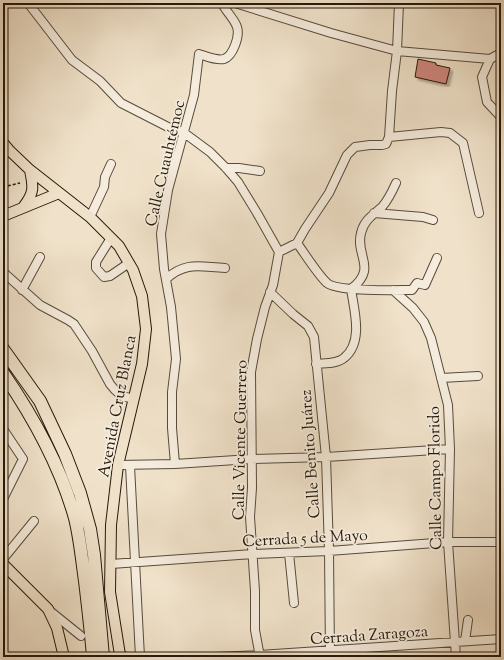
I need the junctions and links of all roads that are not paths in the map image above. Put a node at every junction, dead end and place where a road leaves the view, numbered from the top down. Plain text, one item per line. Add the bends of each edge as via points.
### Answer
1 (28, 3) edge
2 (222, 3) edge
3 (234, 3) edge
4 (399, 3) edge
5 (397, 51) junction
6 (501, 54) edge
7 (490, 59) junction
8 (501, 117) edge
9 (183, 132) junction
10 (389, 137) junction
11 (3, 143) edge
12 (111, 164) dead end
13 (226, 168) junction
14 (30, 170) junction
15 (260, 171) dead end
16 (396, 183) dead end
17 (59, 193) junction
18 (23, 207) junction
19 (479, 213) dead end
20 (374, 214) junction
21 (3, 216) edge
22 (90, 216) junction
23 (433, 220) dead end
24 (111, 238) junction
25 (297, 244) junction
26 (279, 252) junction
27 (40, 257) dead end
28 (437, 258) dead end
29 (129, 263) junction
30 (225, 268) dead end
31 (3, 272) edge
32 (166, 279) junction
33 (351, 289) junction
34 (22, 290) junction
35 (393, 290) junction
36 (270, 292) junction
37 (3, 349) edge
38 (316, 364) junction
39 (3, 373) edge
40 (478, 376) dead end
41 (441, 378) junction
42 (134, 399) junction
43 (3, 429) edge
44 (450, 449) junction
45 (326, 457) junction
46 (251, 459) junction
47 (175, 464) junction
48 (118, 465) junction
49 (130, 466) junction
50 (3, 499) edge
51 (34, 521) dead end
52 (448, 542) junction
53 (501, 542) edge
54 (329, 551) junction
55 (289, 553) junction
56 (253, 554) junction
57 (3, 559) edge
58 (136, 563) junction
59 (3, 564) edge
60 (111, 564) junction
61 (294, 603) dead end
62 (48, 609) junction
63 (468, 620) dead end
64 (81, 636) dead end
65 (501, 639) edge
66 (465, 641) junction
67 (456, 642) junction
68 (330, 654) edge
69 (122, 656) edge
70 (259, 656) edge
71 (64, 657) edge
72 (93, 657) edge
73 (103, 657) edge
74 (140, 657) edge
75 (215, 657) edge
76 (456, 657) edge

1 - 9 street via 72,60 100,81 121,103
2 - 9 street, Calle Cuauhtémoc via 237,26 239,34 236,43 224,59 199,54 194,95
3 - 5 street
4 - 5 street
5 - 7 street
5 - 10 street
6 - 7 street
7 - 8 street via 482,77 487,102
9 - 13 street
9 - 32 street, Calle Cuauhtémoc via 168,190 161,234
10 - 19 street via 440,132 450,133 463,143
10 - 25 street via 386,144 355,147 346,155 329,193
11 - 14 main road, Avenida Cruz Blanca
12 - 22 street via 104,187
13 - 15 street
13 - 26 street via 238,182
14 - 17 main road, Avenida Cruz Blanca
14 - 18 main road via 32,196
16 - 20 street via 390,195
17 - 18 main road
17 - 22 main road, Avenida Cruz Blanca
18 - 21 main road
20 - 23 street
20 - 33 street via 369,218 361,234 365,266 363,277
22 - 24 main road, Avenida Cruz Blanca
24 - 29 main road, Avenida Cruz Blanca
24 - 29 street via 96,262 96,268 104,277 110,276
25 - 26 street
25 - 33 street via 328,283 338,288
26 - 36 street, Calle Vicente Guerrero
27 - 34 street
28 - 35 street via 425,285 417,282 412,290
29 - 42 main road, Avenida Cruz Blanca via 142,296 146,329
30 - 32 street via 188,266 175,271
31 - 34 street
32 - 47 street, Calle Cuauhtémoc via 176,359 172,392
33 - 35 street
33 - 38 street via 356,334 354,344 344,358 337,362
34 - 42 street via 40,305 74,324 110,384 122,396
35 - 41 street, Calle Campo Florido via 424,322 431,338
36 - 38 street, Calle Benito Juárez via 308,326 314,337
36 - 46 street, Calle Vicente Guerrero via 251,372
37 - 73 highway via 40,401 78,488 90,528 94,555
38 - 45 street, Calle Benito Juárez
39 - 72 highway via 41,432 75,518
40 - 41 street
41 - 44 street, Calle Campo Florido via 448,405
42 - 48 main road, Avenida Cruz Blanca
43 - 50 street via 23,459
44 - 45 street
44 - 52 street, Calle Campo Florido
45 - 46 street
45 - 54 street, Calle Benito Juárez
46 - 47 street
46 - 56 street, Calle Vicente Guerrero via 250,517
47 - 49 street
48 - 49 street
48 - 60 main road, Avenida Cruz Blanca via 110,525
49 - 58 street
51 - 57 street
52 - 53 street, Cerrada 5 de Mayo
52 - 54 street, Cerrada 5 de Mayo
52 - 67 street, Calle Campo Florido
54 - 55 street, Cerrada 5 de Mayo
54 - 68 street, Calle Benito Juárez
55 - 56 street, Cerrada 5 de Mayo
55 - 61 street
56 - 58 street, Cerrada 5 de Mayo
56 - 70 street, Calle Vicente Guerrero via 255,630
58 - 60 street, Cerrada 5 de Mayo
58 - 74 street
59 - 62 main road
60 - 69 main road, Avenida Cruz Blanca via 110,592
62 - 64 street
62 - 71 main road via 57,628
63 - 66 street
65 - 66 street, Cerrada Zaragoza
66 - 67 street, Cerrada Zaragoza
67 - 68 street, Cerrada Zaragoza
67 - 76 street, Calle Campo Florido
68 - 70 street, Cerrada Zaragoza
70 - 75 street, Cerrada Zaragoza

